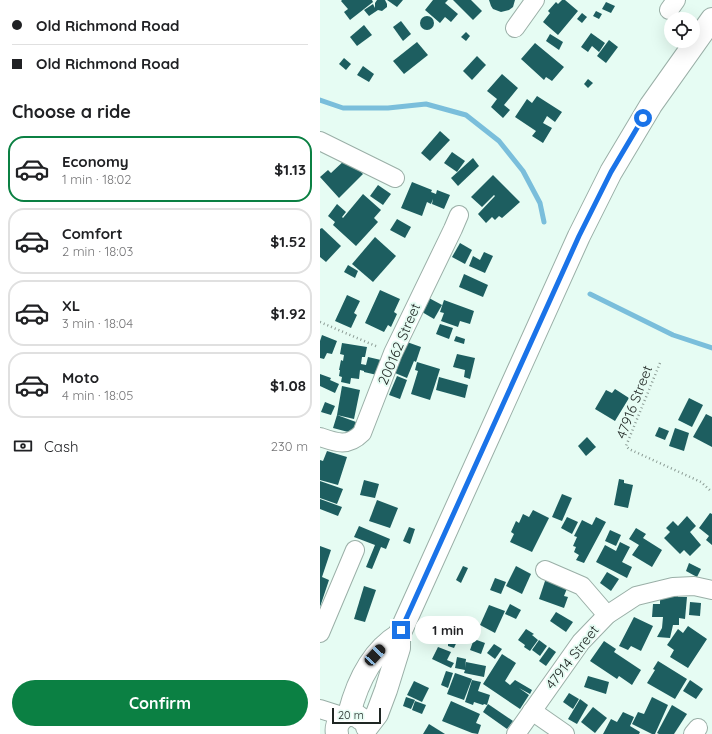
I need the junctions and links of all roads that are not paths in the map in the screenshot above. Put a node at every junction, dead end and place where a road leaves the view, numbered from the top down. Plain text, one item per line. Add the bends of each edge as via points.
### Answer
1 (535, 0) edge
2 (712, 19) edge
3 (515, 28) dead end
4 (320, 141) edge
5 (395, 178) dead end
6 (459, 215) dead end
7 (320, 437) edge
8 (355, 550) dead end
9 (545, 570) dead end
10 (712, 590) edge
11 (607, 615) junction
12 (320, 633) edge
13 (399, 635) junction
14 (320, 708) edge
15 (532, 711) junction
16 (337, 723) edge
17 (368, 732) edge
18 (516, 734) edge
19 (565, 734) edge

1 - 3 street
2 - 13 street via 651,105 611,172 576,243
4 - 5 street
6 - 7 street, 200162 Street via 393,354 362,433 356,439 340,443
8 - 12 street
9 - 11 street via 582,586
10 - 11 street, 47914 Street via 694,586 673,587 636,596
11 - 15 street, 47914 Street via 581,642
13 - 16 street via 387,642 375,655
13 - 17 street via 400,648 377,714
14 - 16 street
15 - 18 street, 47914 Street
15 - 19 street
16 - 17 street via 360,718

